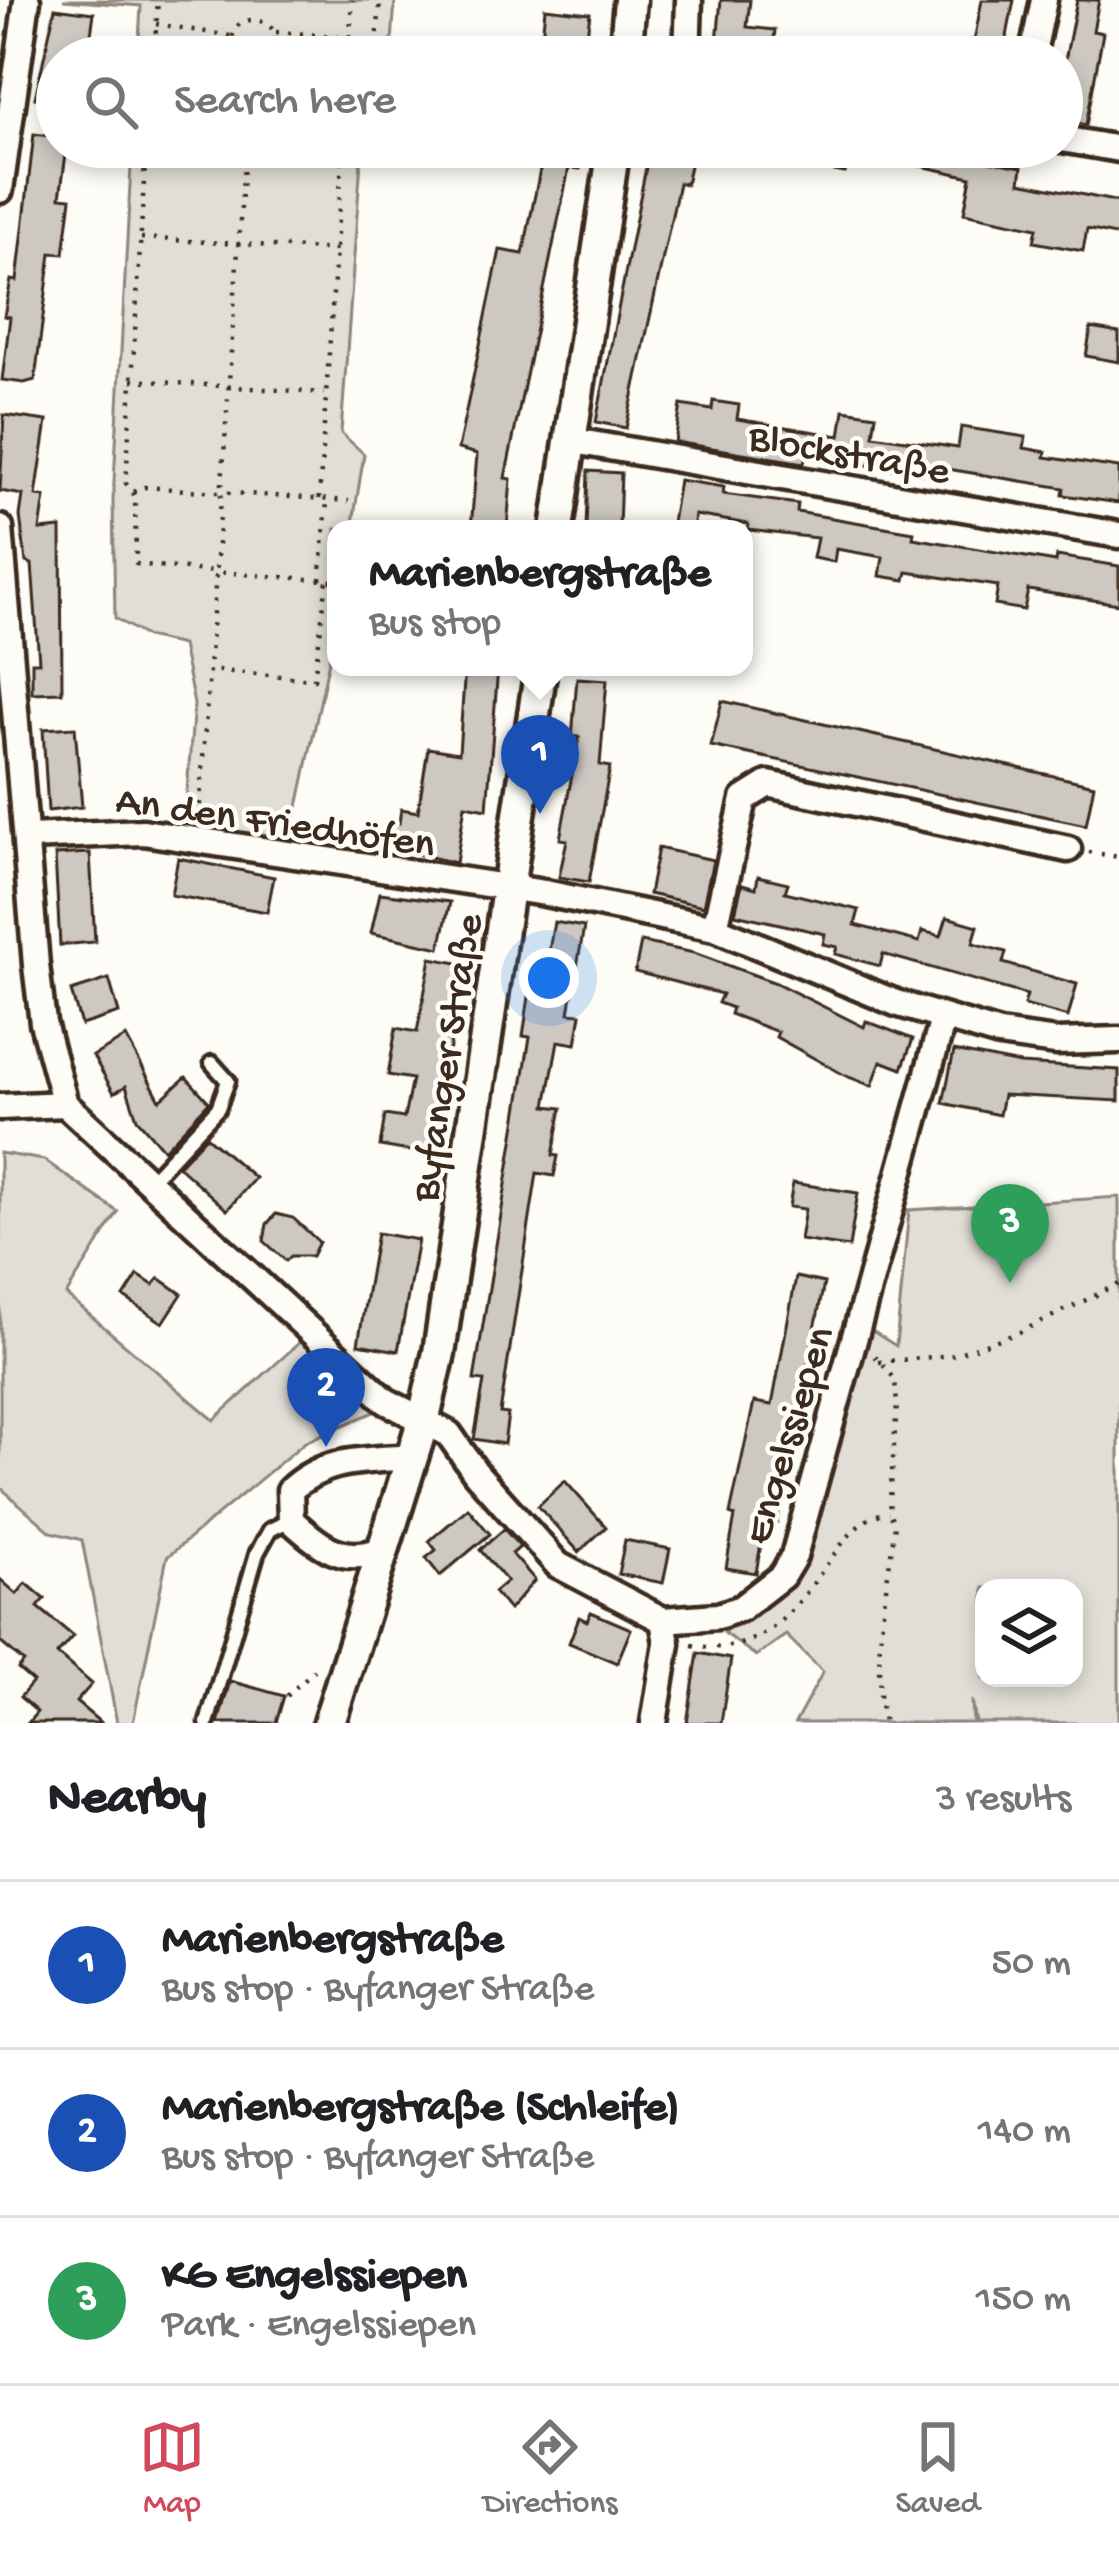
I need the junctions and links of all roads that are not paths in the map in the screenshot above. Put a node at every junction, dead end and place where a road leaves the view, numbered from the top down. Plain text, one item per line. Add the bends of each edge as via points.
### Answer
1 (27, 0) edge
2 (630, 0) edge
3 (689, 0) edge
4 (1044, 0) edge
5 (627, 36) edge
6 (688, 36) edge
7 (1036, 36) edge
8 (1083, 143) edge
9 (1119, 149) edge
10 (611, 168) edge
11 (0, 190) edge
12 (568, 440) junction
13 (558, 520) edge
14 (0, 528) edge
15 (1119, 535) edge
16 (540, 676) edge
17 (28, 837) junction
18 (1068, 849) dead end
19 (512, 890) junction
20 (715, 928) junction
21 (944, 1019) junction
22 (1119, 1040) edge
23 (212, 1063) dead end
24 (65, 1104) junction
25 (0, 1107) edge
26 (148, 1183) junction
27 (423, 1422) junction
28 (412, 1457) junction
29 (291, 1520) junction
30 (381, 1550) junction
31 (663, 1620) junction
32 (208, 1723) edge
33 (329, 1723) edge
34 (654, 1723) edge

1 - 11 street
2 - 5 street
3 - 6 street
4 - 7 street
8 - 9 street
10 - 12 street
12 - 13 street
12 - 15 street, Blockstraße
14 - 17 street
16 - 19 street, Byfanger Straße
17 - 19 street, An den Friedhöfen via 108,831
17 - 24 street via 41,1004
18 - 20 street via 768,784 745,799
19 - 20 street, An den Friedhöfen
19 - 27 street, Byfanger Straße
20 - 21 street, An den Friedhöfen
21 - 22 street, An den Friedhöfen via 1056,1042
21 - 31 street, Engelssiepen via 794,1556 742,1608
23 - 26 lane via 228,1081 218,1108
24 - 25 street
24 - 26 street
26 - 27 street via 386,1401
27 - 28 street, Byfanger Straße
27 - 31 street via 448,1434 558,1565
28 - 29 street via 340,1462 308,1473 290,1490
28 - 30 street, Byfanger Straße
29 - 30 street via 330,1552 352,1558
29 - 32 lane via 270,1530 257,1552
30 - 33 street, Byfanger Straße
31 - 34 street

